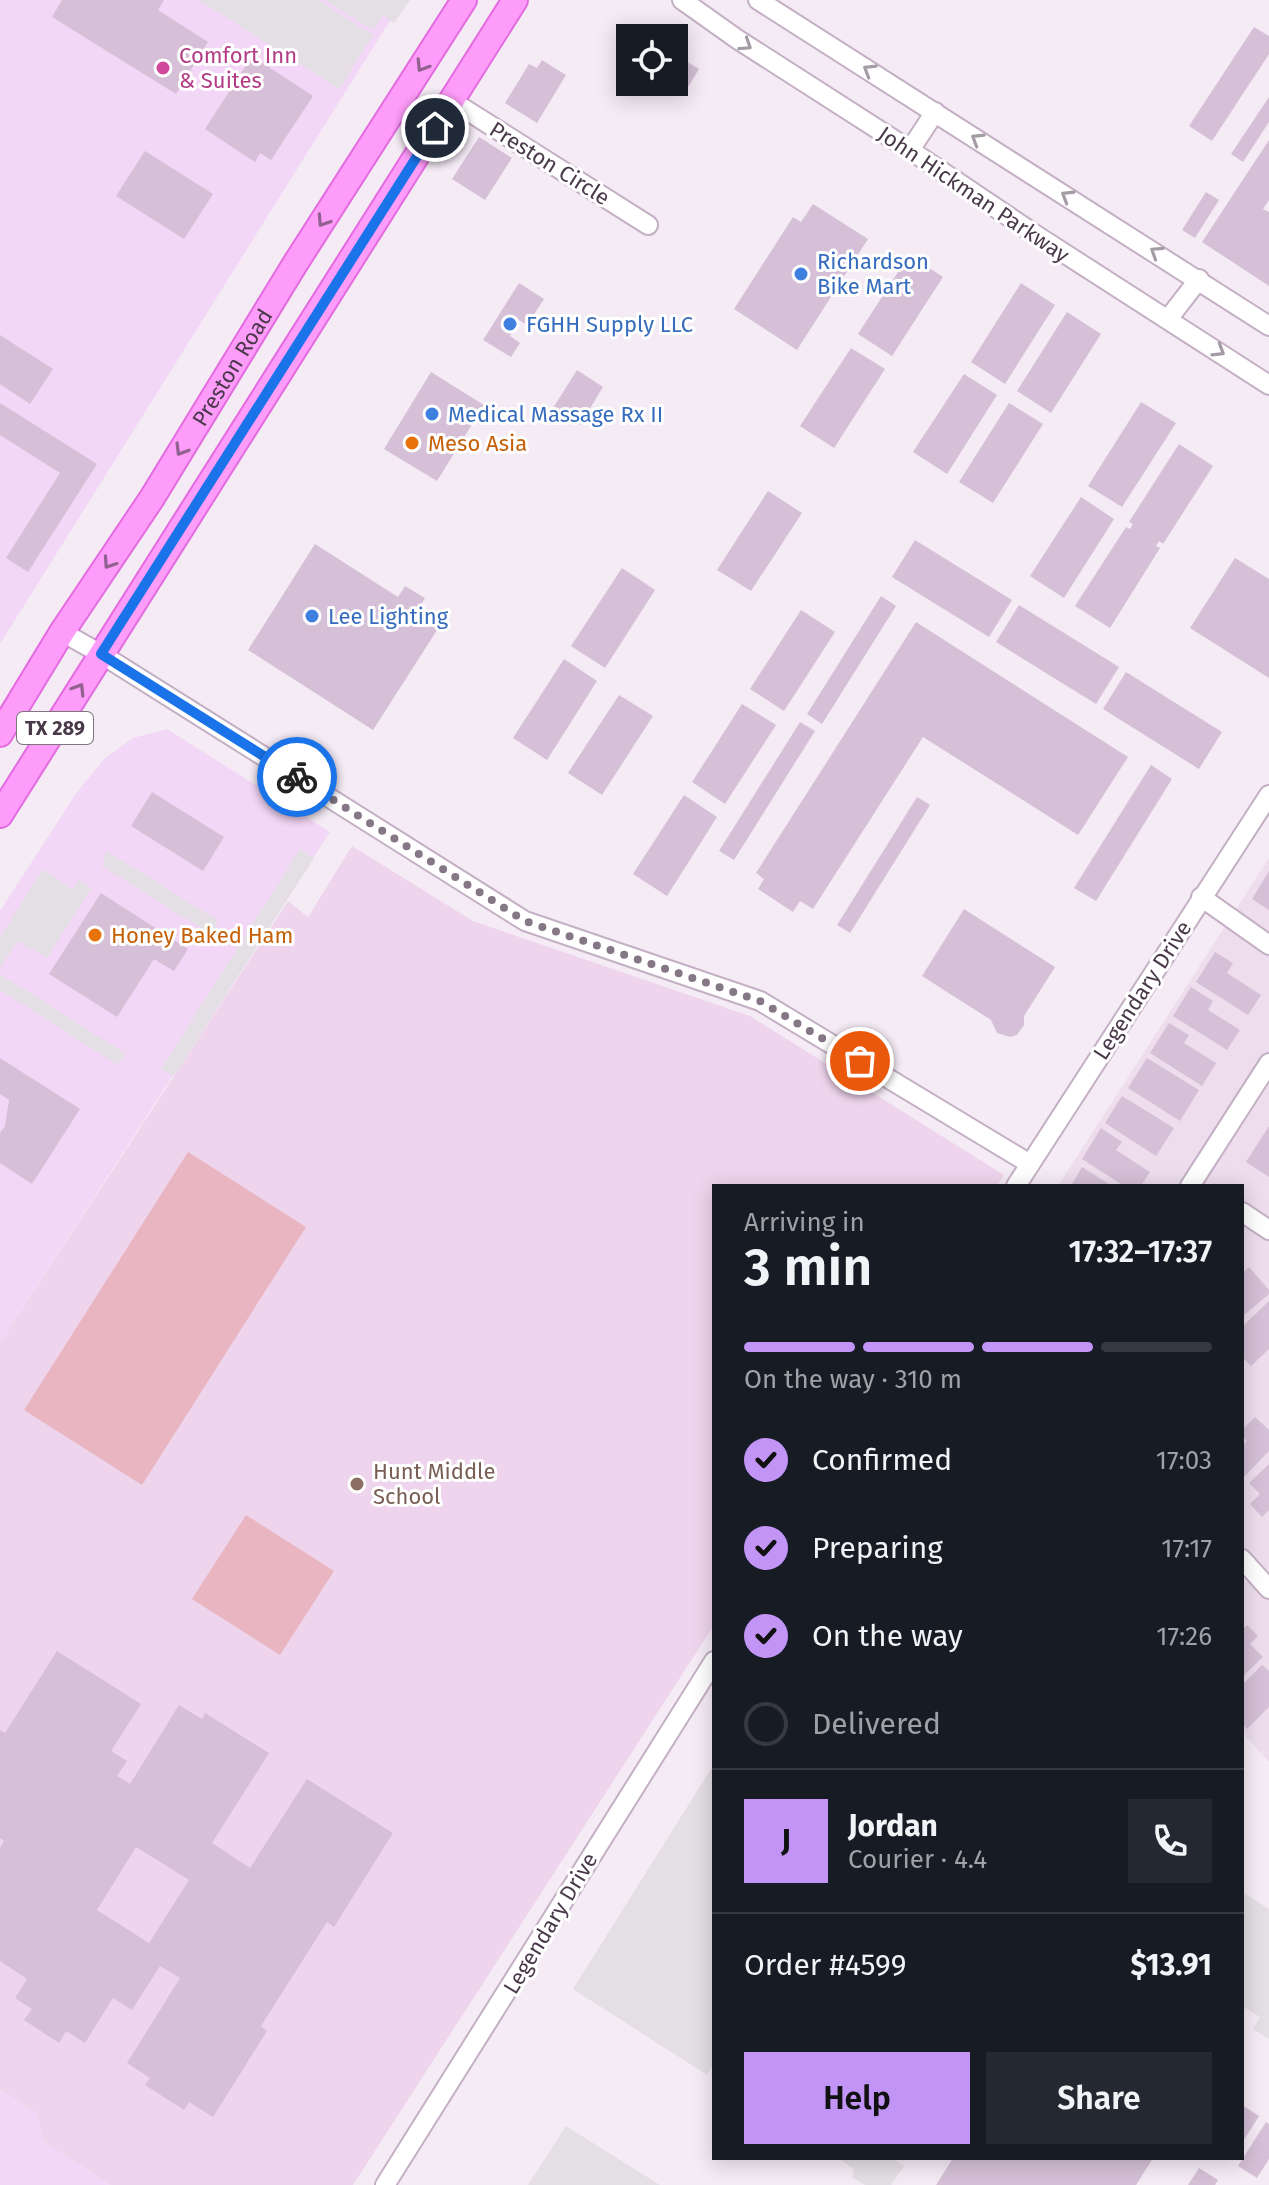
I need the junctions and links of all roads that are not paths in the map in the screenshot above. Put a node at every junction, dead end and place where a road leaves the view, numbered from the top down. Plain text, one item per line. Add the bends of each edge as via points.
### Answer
1 (464, 0) edge
2 (515, 0) edge
3 (682, 0) edge
4 (758, 0) edge
5 (452, 101) junction
6 (935, 112) junction
7 (910, 150) junction
8 (648, 225) dead end
9 (1199, 279) junction
10 (1168, 319) junction
11 (1269, 326) edge
12 (1269, 385) edge
13 (62, 632) junction
14 (101, 654) junction
15 (0, 734) edge
16 (1269, 795) edge
17 (0, 815) edge
18 (1201, 897) junction
19 (1269, 945) edge
20 (1269, 1063) edge
21 (1030, 1164) junction
22 (1017, 1184) edge
23 (1196, 1184) edge
24 (1244, 1213) edge
25 (1269, 1230) edge
26 (1244, 1561) edge
27 (1269, 1589) edge
28 (712, 1664) edge
29 (385, 2185) edge

1 -> 13 main road, Preston Road / TX 289 via 152,498
2 - 5 main road, Preston Road / TX 289
3 -> 7 street, John Hickman Parkway
6 -> 4 street, John Hickman Parkway
5 - 8 street, Preston Circle
5 - 14 main road, Preston Road / TX 289
6 - 7 street
9 -> 6 street, John Hickman Parkway
7 - 10 street, John Hickman Parkway
9 - 10 street
9 - 11 street, John Hickman Parkway
10 -> 12 street, John Hickman Parkway
13 - 14 street
13 - 15 main road, Preston Road / TX 289
17 -> 14 main road, Preston Road / TX 289
14 - 21 street via 525,921 760,1001
16 - 18 street, Legendary Drive
18 - 19 street
18 - 21 street, Legendary Drive
20 - 23 street
21 - 22 street, Legendary Drive
24 - 25 street
26 - 27 street
28 - 29 street, Legendary Drive

